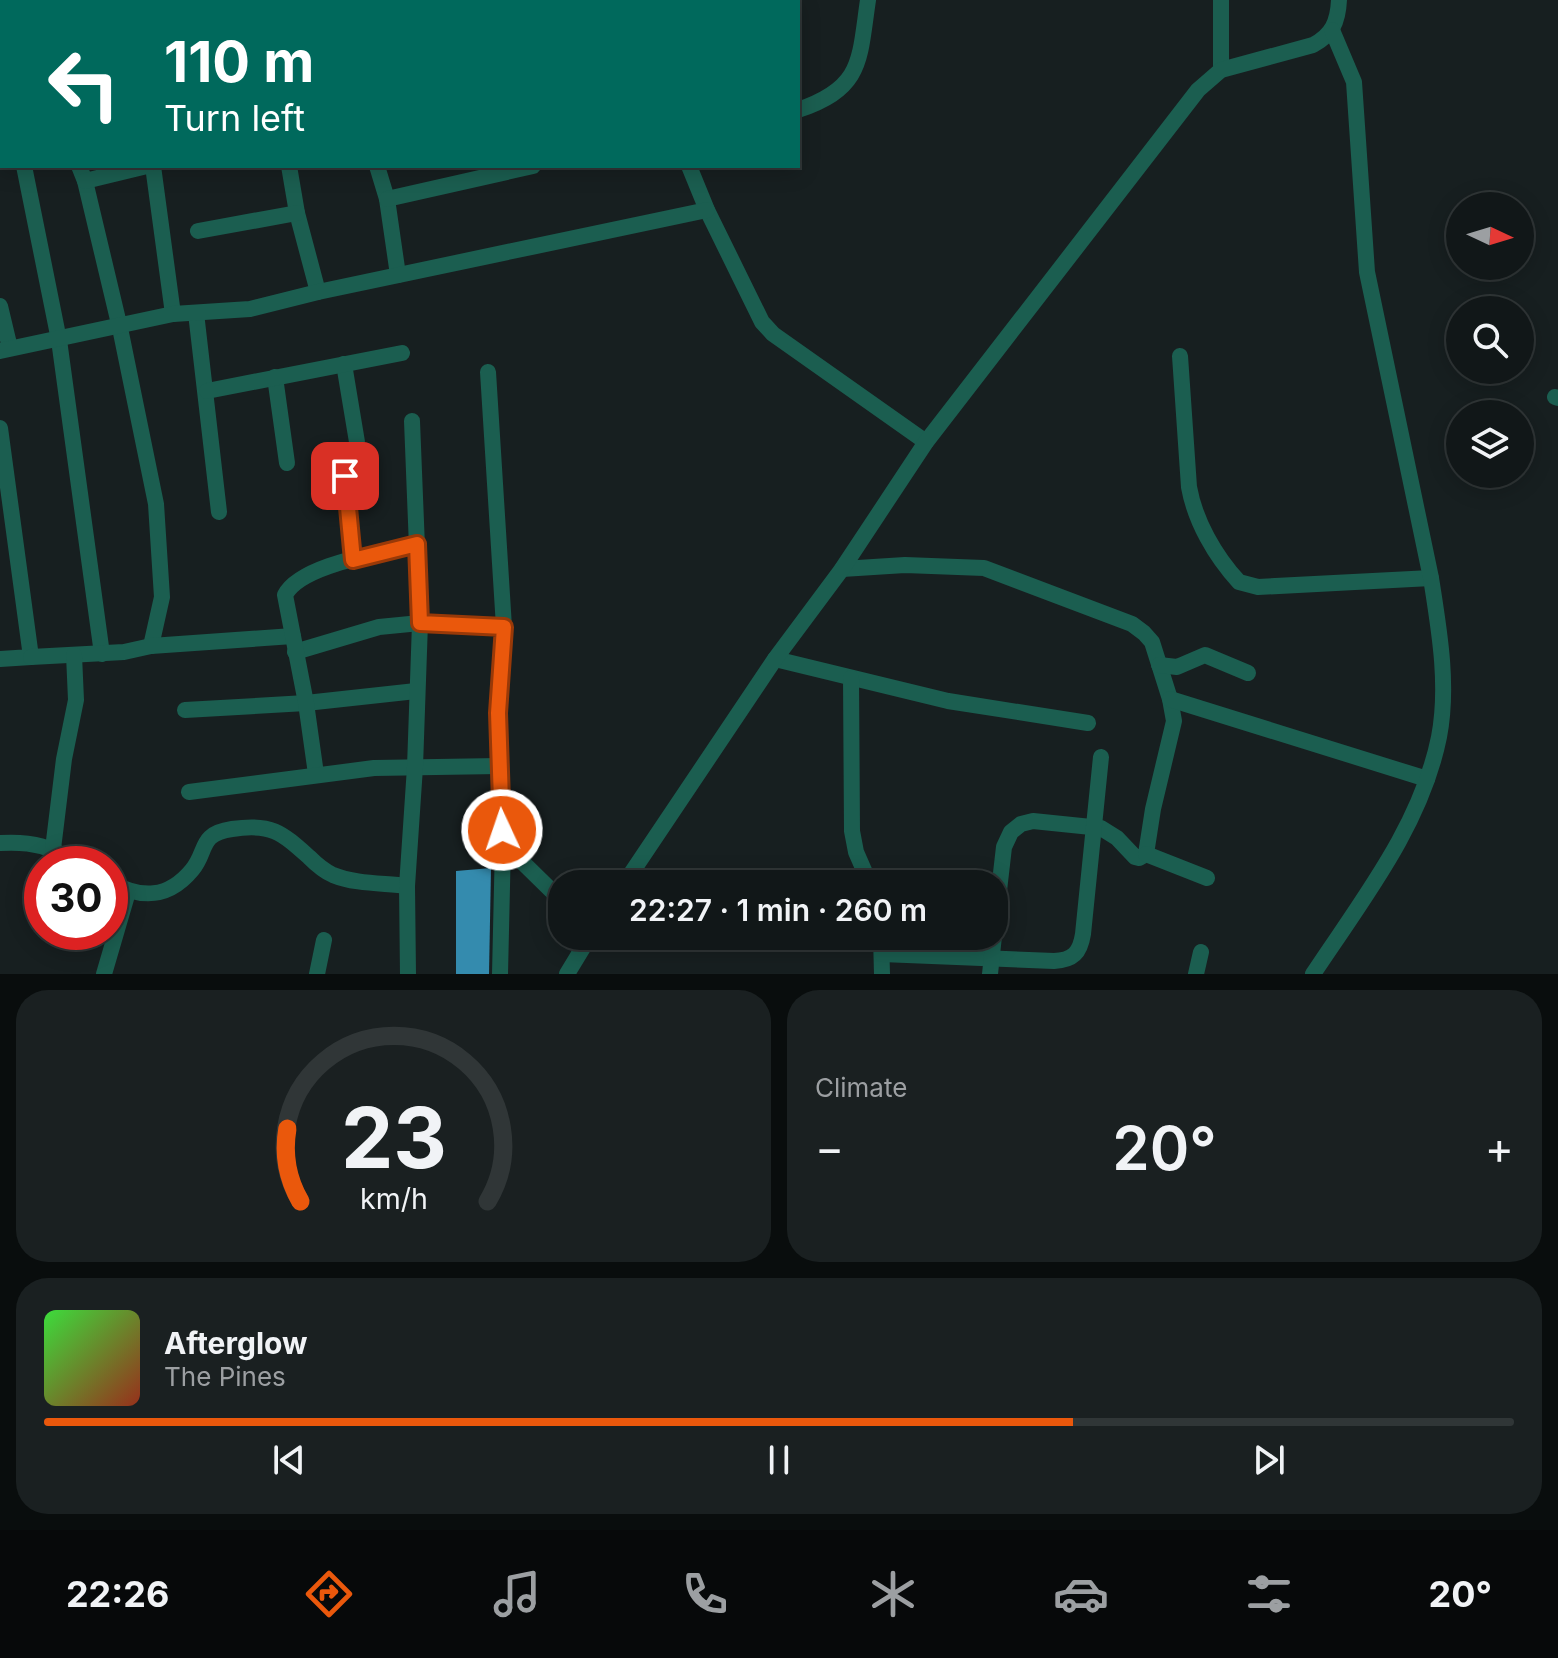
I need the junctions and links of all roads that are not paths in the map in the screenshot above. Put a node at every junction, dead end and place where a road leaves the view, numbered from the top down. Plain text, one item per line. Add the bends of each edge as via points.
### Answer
1 (868, 0) edge
2 (1221, 0) edge
3 (1339, 0) edge
4 (1332, 30) junction
5 (1221, 70) junction
6 (800, 109) edge
7 (24, 168) edge
8 (133, 168) edge
9 (150, 168) edge
10 (289, 168) edge
11 (378, 168) edge
12 (524, 168) edge
13 (690, 168) edge
14 (82, 174) edge
15 (387, 199) junction
16 (297, 213) junction
17 (709, 214) junction
18 (198, 231) dead end
19 (398, 275) junction
20 (318, 292) junction
21 (0, 306) edge
22 (196, 313) junction
23 (173, 314) junction
24 (120, 328) junction
25 (59, 340) junction
26 (5, 350) edge
27 (402, 353) dead end
28 (1180, 356) dead end
29 (344, 364) junction
30 (488, 372) dead end
31 (275, 377) junction
32 (207, 391) junction
33 (412, 421) dead end
34 (0, 428) edge
35 (357, 442) dead end
36 (926, 442) junction
37 (287, 463) dead end
38 (345, 476) dead end
39 (219, 512) dead end
40 (417, 544) junction
41 (353, 560) junction
42 (842, 569) junction
43 (1431, 578) junction
44 (420, 623) junction
45 (504, 627) junction
46 (294, 644) junction
47 (151, 646) junction
48 (102, 654) junction
49 (74, 655) junction
50 (31, 657) junction
51 (0, 659) edge
52 (775, 659) junction
53 (1159, 665) junction
54 (1248, 673) dead end
55 (851, 678) junction
56 (416, 691) junction
57 (1170, 699) junction
58 (306, 703) junction
59 (185, 710) dead end
60 (1088, 723) dead end
61 (1101, 757) dead end
62 (499, 766) junction
63 (415, 767) junction
64 (316, 774) junction
65 (1427, 779) junction
66 (189, 792) dead end
67 (1092, 825) junction
68 (0, 843) edge
69 (503, 843) junction
70 (44, 846) edge
71 (53, 846) edge
72 (1146, 854) junction
73 (633, 870) edge
74 (864, 870) edge
75 (1001, 870) edge
76 (1207, 878) dead end
77 (407, 886) junction
78 (548, 887) edge
79 (128, 892) edge
80 (324, 940) dead end
81 (111, 950) edge
82 (582, 950) edge
83 (882, 950) edge
84 (1201, 952) dead end
85 (882, 954) junction
86 (990, 966) edge
87 (501, 973) edge
88 (104, 974) edge
89 (317, 974) edge
90 (408, 974) edge
91 (567, 974) edge
92 (882, 974) edge
93 (1196, 974) edge
94 (1313, 974) edge

1 - 6 street via 855,70 834,95
2 - 5 street
3 - 4 street
4 - 5 street via 1313,45
4 - 43 street via 1354,82 1367,272
5 - 36 street via 1198,90
7 - 25 street
8 - 14 street
9 - 23 street
10 - 16 street
11 - 15 street
12 - 15 street
13 - 17 street
14 - 24 street
15 - 19 street
16 - 18 street
16 - 20 street
17 - 19 street
17 - 36 street via 752,305 773,334
19 - 20 street
20 - 22 street via 237,312
21 - 26 street
22 - 23 street
22 - 32 street
23 - 24 street
24 - 25 street
24 - 47 street via 156,504 162,597
25 - 26 street
25 - 48 street
27 - 29 street
28 - 43 street via 1193,508 1239,582 1258,587
29 - 31 street
29 - 35 street
30 - 45 street
31 - 32 street
31 - 37 street
32 - 39 street
33 - 40 street
34 - 50 street
36 - 42 street
38 - 41 street
40 - 41 street
40 - 44 street
41 - 46 street via 306,575 290,586 285,595
42 - 52 street
42 - 53 street via 984,568 1132,624 1152,642
43 - 65 street via 1443,691
44 - 45 street
44 - 46 street
44 - 56 street
45 - 62 street
46 - 47 street
46 - 58 street
47 - 48 street
48 - 49 street
49 - 50 street
49 - 71 street via 76,700
50 - 51 street
52 - 55 street
52 - 73 street
53 - 54 street via 1177,667 1205,655
53 - 57 street
55 - 60 street via 948,701
55 - 74 street via 852,831
56 - 58 street
56 - 63 street
57 - 65 street
57 - 72 street via 1174,731
58 - 59 street
58 - 64 street
61 - 67 street
62 - 63 street
62 - 69 street
63 - 64 street
63 - 77 street
64 - 66 street
65 - 94 street via 1401,840
67 - 72 street via 1110,833 1135,857
67 - 75 street via 1021,824 1004,847
67 - 86 street via 1081,948 1074,956 1054,961
68 - 70 street
69 - 78 street
69 - 87 street
72 - 76 street
77 - 79 street via 330,874 282,833 254,827 214,835 204,843 194,868 162,891
77 - 90 street
80 - 89 street
81 - 88 street
82 - 91 street
83 - 85 street
84 - 93 street
85 - 86 street
85 - 92 street

